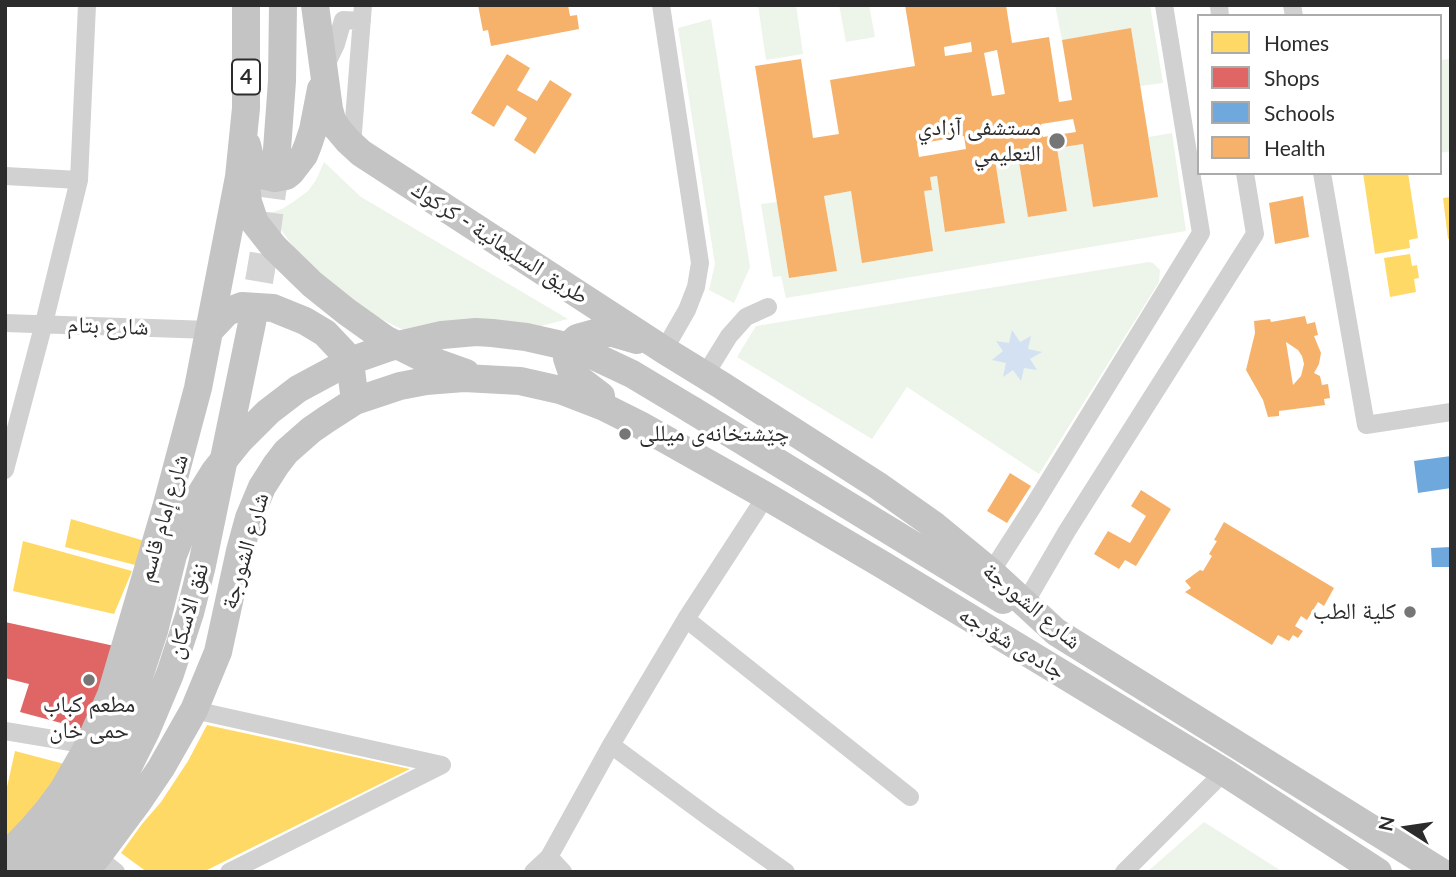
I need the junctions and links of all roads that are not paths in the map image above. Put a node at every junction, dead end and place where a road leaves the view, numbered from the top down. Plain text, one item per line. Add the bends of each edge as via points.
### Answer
1 (87, 5) edge
2 (246, 5) edge
3 (283, 5) edge
4 (661, 5) edge
5 (1164, 5) edge
6 (362, 13) edge
7 (325, 15) edge
8 (325, 67) junction
9 (246, 108) junction
10 (344, 137) junction
11 (243, 148) junction
12 (276, 163) tunnel mouth
13 (1245, 175) edge
14 (1322, 175) edge
15 (5, 176) edge
16 (79, 180) junction
17 (768, 307) dead end
18 (5, 323) edge
19 (44, 323) junction
20 (252, 323) tunnel mouth
21 (211, 330) junction
22 (665, 351) junction
23 (705, 375) junction
24 (485, 378) junction
25 (355, 401) junction
26 (1451, 412) edge
27 (640, 425) junction
28 (5, 470) edge
29 (766, 496) junction
30 (991, 572) junction
31 (1026, 603) junction
32 (685, 619) junction
33 (1056, 632) junction
34 (194, 710) junction
35 (5, 731) edge
36 (89, 745) junction
37 (611, 745) junction
38 (1224, 772) junction
39 (910, 797) dead end
40 (5, 857) edge
41 (549, 857) junction
42 (99, 867) edge
43 (18, 872) edge
44 (56, 872) edge
45 (229, 872) edge
46 (533, 872) edge
47 (563, 872) edge
48 (786, 872) edge
49 (1124, 872) edge
50 (1378, 872) edge
51 (1441, 872) edge

1 - 16 street
2 - 9 main road, 4
3 - 12 main road
4 - 22 street via 700,263 687,310
5 - 30 street via 1201,233
6 - 7 street
6 - 10 street
7 - 8 main road
8 - 9 main road via 308,145 286,176 267,177 253,166 247,148
8 - 10 main road via 329,109
9 - 11 main road, 4
10 - 22 main road, طريق السليمانية - كركوك via 374,162
11 - 21 main road, شارع إمام قاسم
11 - 24 main road via 250,212 296,270 385,339 438,364
13 - 31 street via 1255,234
14 - 26 street via 1366,425
15 - 16 street
16 - 19 street
17 - 23 street via 746,317
18 - 19 street, شارع بتام
19 - 21 street, شارع بتام
19 - 28 street
20 - 44 main road, نفق الاسكان via 209,534 170,674 118,787 86,837
21 - 25 main road via 227,312 242,306 273,309 305,321 343,352
21 - 36 main road, شارع إمام قاسم via 131,632
22 - 23 main road, شارع الشورجة
22 - 27 main road via 608,332 583,335 570,345 567,358 576,377
23 - 30 main road, شارع الشورجة via 887,492
24 - 25 main road, شارع الشورجة via 413,383
24 - 27 main road, شارع الشورجة via 560,390
25 - 34 main road, شارع الشورجة via 286,452 262,487 244,535 218,652
27 - 29 main road, جادەی شۆرجە
29 - 32 street
29 - 38 main road, جادەی شۆرجە
30 - 31 main road, شارع الشورجة
31 - 33 main road, شارع الشورجة
32 - 37 street
32 - 39 street
33 - 43 main road, bridge via 632,374 579,349 476,332 390,347 350,361 298,389 240,440 211,477 192,508 173,555 132,698 103,766 72,819
33 - 51 main road, شارع الشورجة
34 - 42 main road, شارع الشورجة
34 - 45 street via 442,765
35 - 36 street
36 - 40 main road, شارع إمام قاسم via 49,809
37 - 41 street
37 - 48 street
38 - 49 street
38 - 50 main road, جادەی شۆرجە
41 - 46 street
41 - 47 street

